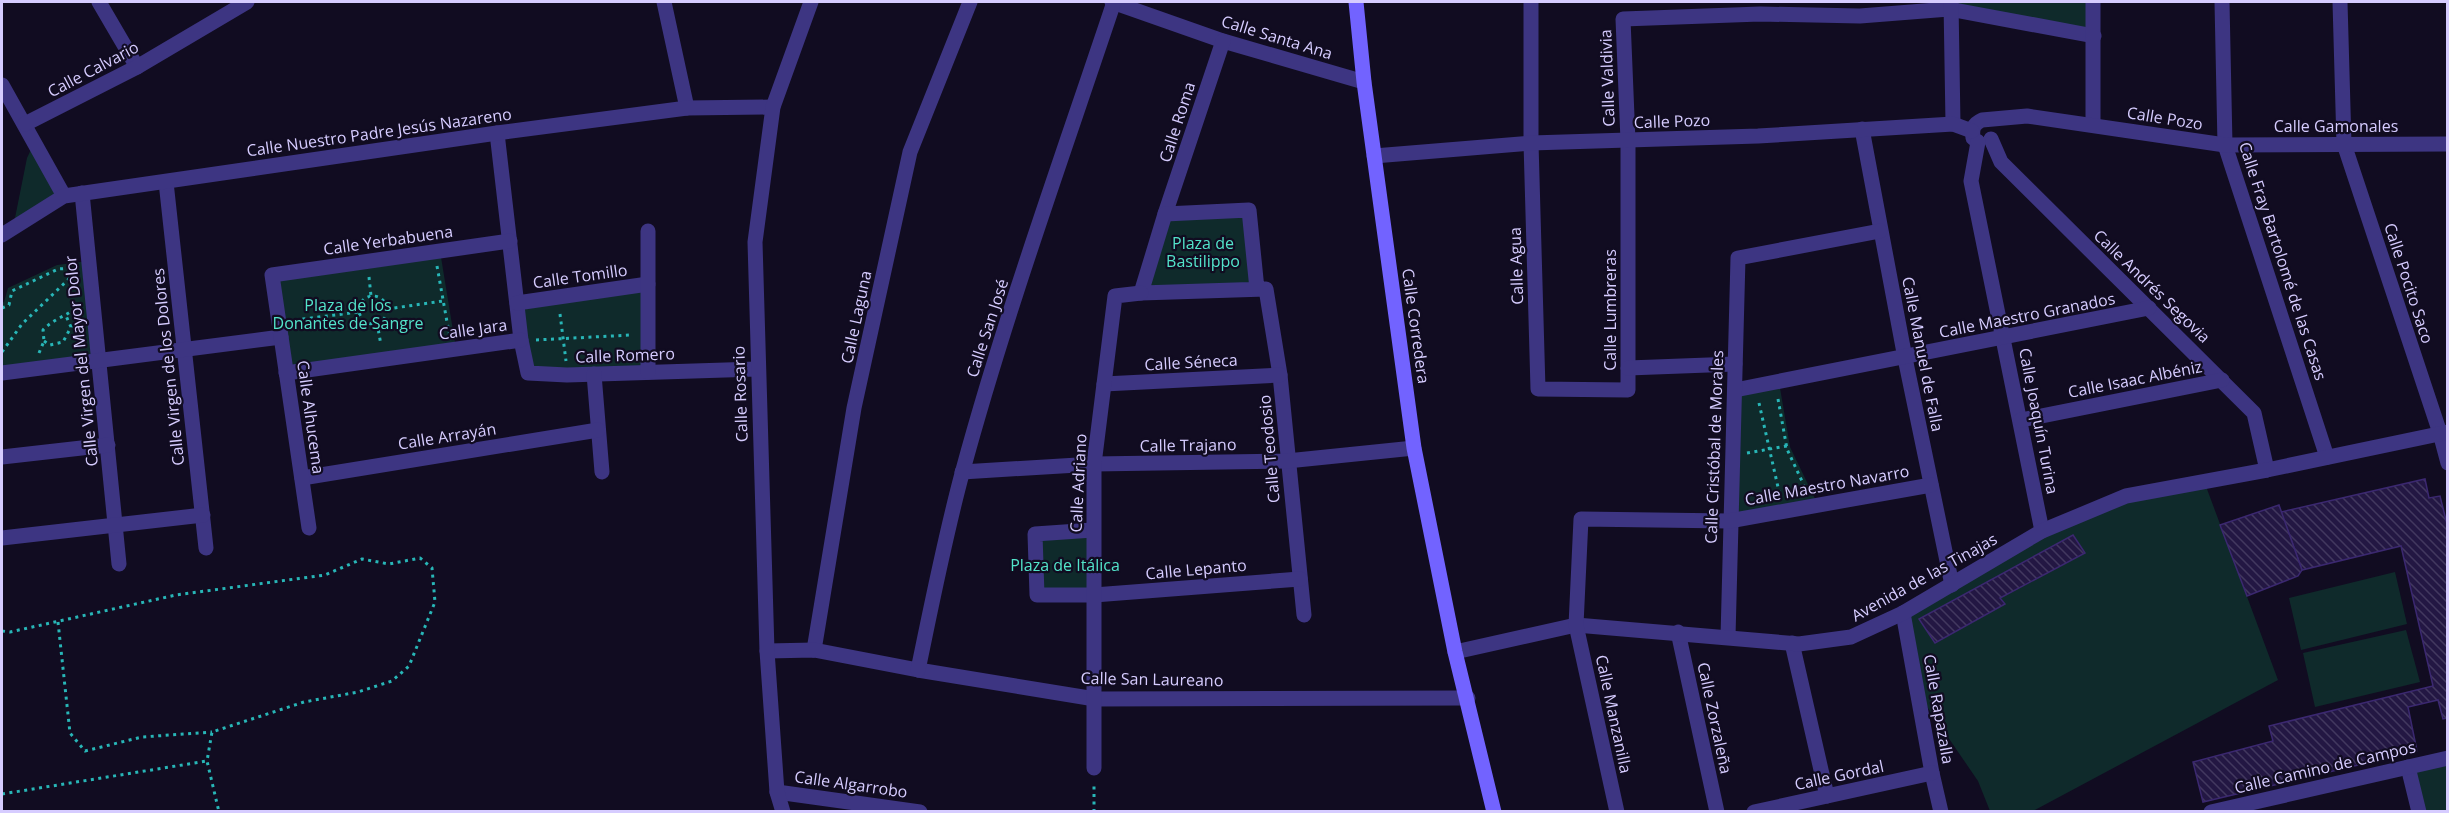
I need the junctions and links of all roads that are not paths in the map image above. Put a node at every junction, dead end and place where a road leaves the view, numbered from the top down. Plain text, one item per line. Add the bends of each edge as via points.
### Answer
1 (99, 2) edge
2 (247, 2) edge
3 (664, 2) edge
4 (811, 2) edge
5 (970, 2) edge
6 (1113, 2) edge
7 (1356, 2) edge
8 (1531, 2) edge
9 (2093, 2) edge
10 (2222, 2) edge
11 (2340, 2) edge
12 (1950, 5) edge
13 (1759, 8) edge
14 (1662, 9) edge
15 (1860, 9) edge
16 (2094, 36) junction
17 (1222, 41) junction
18 (137, 67) junction
19 (1364, 82) junction
20 (2, 85) edge
21 (773, 107) junction
22 (687, 108) junction
23 (25, 124) junction
24 (1953, 124) junction
25 (2094, 125) junction
26 (1862, 129) junction
27 (497, 133) junction
28 (1984, 133) junction
29 (1628, 141) junction
30 (1530, 142) junction
31 (2344, 144) junction
32 (2448, 144) edge
33 (2225, 145) junction
34 (1374, 156) junction
35 (166, 182) junction
36 (82, 193) junction
37 (64, 196) junction
38 (1165, 214) junction
39 (648, 231) dead end
40 (1880, 231) junction
41 (2, 235) edge
42 (510, 242) junction
43 (272, 275) joint
44 (648, 284) junction
45 (1257, 289) junction
46 (1141, 293) junction
47 (517, 303) junction
48 (2149, 308) junction
49 (280, 330) junction
50 (2003, 337) junction
51 (521, 340) junction
52 (185, 350) junction
53 (1905, 358) junction
54 (99, 361) junction
55 (1735, 364) junction
56 (1628, 368) junction
57 (757, 369) junction
58 (648, 372) junction
59 (2, 373) edge
60 (286, 373) junction
61 (594, 374) junction
62 (1280, 375) junction
63 (2222, 380) junction
64 (1104, 384) junction
65 (1538, 389) joint
66 (1736, 390) junction
67 (2020, 420) junction
68 (598, 430) junction
69 (2444, 432) edge
70 (108, 445) junction
71 (1414, 448) junction
72 (2, 457) edge
73 (2327, 457) junction
74 (1287, 462) junction
75 (2448, 463) edge
76 (1094, 464) junction
77 (2267, 470) junction
78 (602, 472) dead end
79 (962, 472) junction
80 (302, 478) junction
81 (1931, 485) junction
82 (203, 515) junction
83 (1581, 519) joint
84 (1729, 520) junction
85 (115, 525) junction
86 (309, 528) dead end
87 (1093, 531) junction
88 (2042, 531) junction
89 (2, 538) edge
90 (206, 548) dead end
91 (119, 564) dead end
92 (1300, 579) junction
93 (1952, 585) junction
94 (1094, 595) junction
95 (1903, 613) junction
96 (1304, 615) dead end
97 (1576, 625) junction
98 (1678, 632) junction
99 (1728, 637) junction
100 (1792, 643) junction
101 (814, 650) junction
102 (767, 651) junction
103 (1455, 652) junction
104 (918, 670) junction
105 (1468, 698) junction
106 (1095, 699) junction
107 (2448, 758) edge
108 (2408, 767) junction
109 (1094, 768) road end
110 (1932, 773) junction
111 (777, 792) junction
112 (1827, 796) junction
113 (783, 812) edge
114 (920, 812) edge
115 (1494, 812) edge
116 (1617, 812) edge
117 (1717, 812) edge
118 (1754, 812) edge
119 (1941, 812) edge
120 (2211, 812) edge
121 (2419, 812) edge

1 - 18 street
2 - 18 street, Calle Calvario
3 - 22 street
4 - 21 street, Calle Rosario
5 - 101 street, Calle Laguna via 910,152 854,408
6 - 17 street, Calle Santa Ana
6 - 79 street, Calle San José via 997,351
7 - 19 street, Calle Corredera
8 - 30 street, Calle Agua
9 - 16 street
10 - 33 street, Calle Fray Bartolomé de las Casas
11 - 31 street, Calle Pocito Saco
12 - 15 street, Calle Valdivia
12 - 16 street, Calle Valdivia
12 - 24 street
13 - 14 street, Calle Valdivia
13 - 15 street, Calle Valdivia
14 - 29 street, Calle Valdivia via 1623,19
16 - 25 street
17 - 19 street, Calle Santa Ana
17 - 38 street, Calle Roma
18 - 23 street, Calle Calvario
19 - 34 street, Calle Corredera
20 - 23 street
21 - 22 street, Calle Nuestro Padre Jesús Nazareno
21 - 57 street, Calle Rosario via 755,242
22 - 27 street, Calle Nuestro Padre Jesús Nazareno
23 - 37 street
24 - 26 street, Calle Pozo
24 - 28 street, Calle Pozo
25 - 28 street, Calle Pozo via 2027,116
25 - 33 street, Calle Pozo
26 - 29 street, Calle Pozo
26 - 40 street, Calle Manuel de Falla
27 - 35 street, Calle Nuestro Padre Jesús Nazareno
27 - 42 street
28 - 48 street, Calle Andrés Segovia via 2001,162
28 - 50 street, Calle Joaquín Turina via 1971,181
29 - 30 street, Calle Pozo
29 - 56 street, Calle Lumbreras
30 - 34 street, Calle Pozo
30 - 65 street, Calle Agua
31 - 32 street, Calle Gamonales
31 - 33 street, Calle Gamonales
31 - 69 street, Calle Pocito Saco
33 - 73 street, Calle Fray Bartolomé de las Casas
34 - 71 street, Calle Corredera
35 - 36 street, Calle Nuestro Padre Jesús Nazareno
35 - 52 street, Calle Virgen de los Dolores
36 - 37 street, Calle Nuestro Padre Jesús Nazareno
36 - 54 street, Calle Virgen del Mayor Dolor via 86,264
37 - 41 street, Calle Nuestro Padre Jesús Nazareno
38 - 45 street via 1249,210
38 - 46 street
39 - 44 street
40 - 53 street, Calle Manuel de Falla
40 - 55 street, Calle Cristóbal de Morales via 1738,258
42 - 43 street, Calle Yerbabuena
42 - 47 street
43 - 49 street, Calle Alhucema
44 - 47 street, Calle Tomillo
44 - 58 street
45 - 46 street
45 - 62 street, Calle Teodosio via 1266,289
46 - 64 street, Calle Adriano via 1115,296
47 - 51 street
48 - 50 street, Calle Maestro Granados
48 - 63 street, Calle Andrés Segovia
49 - 52 street
49 - 60 street, Calle Alhucema
50 - 53 street, Calle Maestro Granados
50 - 67 street, Calle Joaquín Turina
51 - 60 street, Calle Jara
51 - 61 street, Calle Romero via 528,373
52 - 54 street
52 - 82 street, Calle Virgen de los Dolores
53 - 66 street, Calle Maestro Granados
53 - 81 street, Calle Manuel de Falla
54 - 59 street
54 - 70 street, Calle Virgen del Mayor Dolor
55 - 56 street
55 - 66 street, Calle Cristóbal de Morales
56 - 65 street, Calle Lumbreras via 1628,390
57 - 58 street, Calle Romero
57 - 102 street, Calle Rosario
58 - 61 street, Calle Romero
60 - 80 street, Calle Alhucema
61 - 68 street
62 - 64 street, Calle Séneca
62 - 74 street, Calle Teodosio
63 - 67 street, Calle Isaac Albéniz
63 - 77 street, Calle Andrés Segovia via 2254,413
64 - 76 street, Calle Adriano
66 - 84 street, Calle Cristóbal de Morales
67 - 88 street, Calle Joaquín Turina
68 - 78 street
68 - 80 street, Calle Arrayán
69 - 73 street, Avenida de las Tinajas
69 - 75 street, Calle Pocito Saco
70 - 72 street
70 - 85 street, Calle Virgen del Mayor Dolor
71 - 74 street, Calle Trajano
71 - 103 street, Calle Corredera
73 - 77 street, Avenida de las Tinajas
74 - 76 street, Calle Trajano
74 - 92 street, Calle Teodosio
76 - 79 street, Calle Trajano
76 - 87 street, Calle Adriano
77 - 88 street, Avenida de las Tinajas via 2126,496
79 - 104 street, Calle San José
80 - 86 street, Calle Alhucema
81 - 84 street, Calle Maestro Navarro
81 - 93 street, Calle Manuel de Falla
82 - 85 street
82 - 90 street, Calle Virgen de los Dolores
83 - 84 street, Calle Maestro Navarro
83 - 97 street, Calle Manzanilla
84 - 99 street, Calle Cristóbal de Morales
85 - 89 street
85 - 91 street, Calle Virgen del Mayor Dolor
87 - 94 street, Calle Adriano
87 - 94 street via 1035,534 1037,595
88 - 93 street, Avenida de las Tinajas
92 - 94 street, Calle Lepanto
92 - 96 street, Calle Teodosio
93 - 95 street, Avenida de las Tinajas
94 - 106 street, Calle Adriano
95 - 100 street, Avenida de las Tinajas via 1851,637
95 - 110 street, Calle Rapazalla
97 - 98 street, Avenida de las Tinajas
97 - 103 street, Avenida de las Tinajas
97 - 116 street, Calle Manzanilla
98 - 99 street, Avenida de las Tinajas
98 - 117 street, Calle Zorzaleña
99 - 100 street, Avenida de las Tinajas
100 - 112 street
101 - 102 street, Calle San Laureano
101 - 104 street, Calle San Laureano
102 - 111 street, Calle Rosario
103 - 105 street, Calle Corredera
104 - 106 street, Calle San Laureano
105 - 106 street, Calle San Laureano
105 - 115 street, Calle Corredera
106 - 109 street, Calle Adriano
107 - 108 street, Calle Camino de Campos
108 - 120 street, Calle Camino de Campos
108 - 121 street
110 - 112 street, Calle Gordal
110 - 119 street, Calle Rapazalla
111 - 113 street, Calle Rosario
111 - 114 street, Calle Algarrobo
112 - 118 street, Calle Gordal

